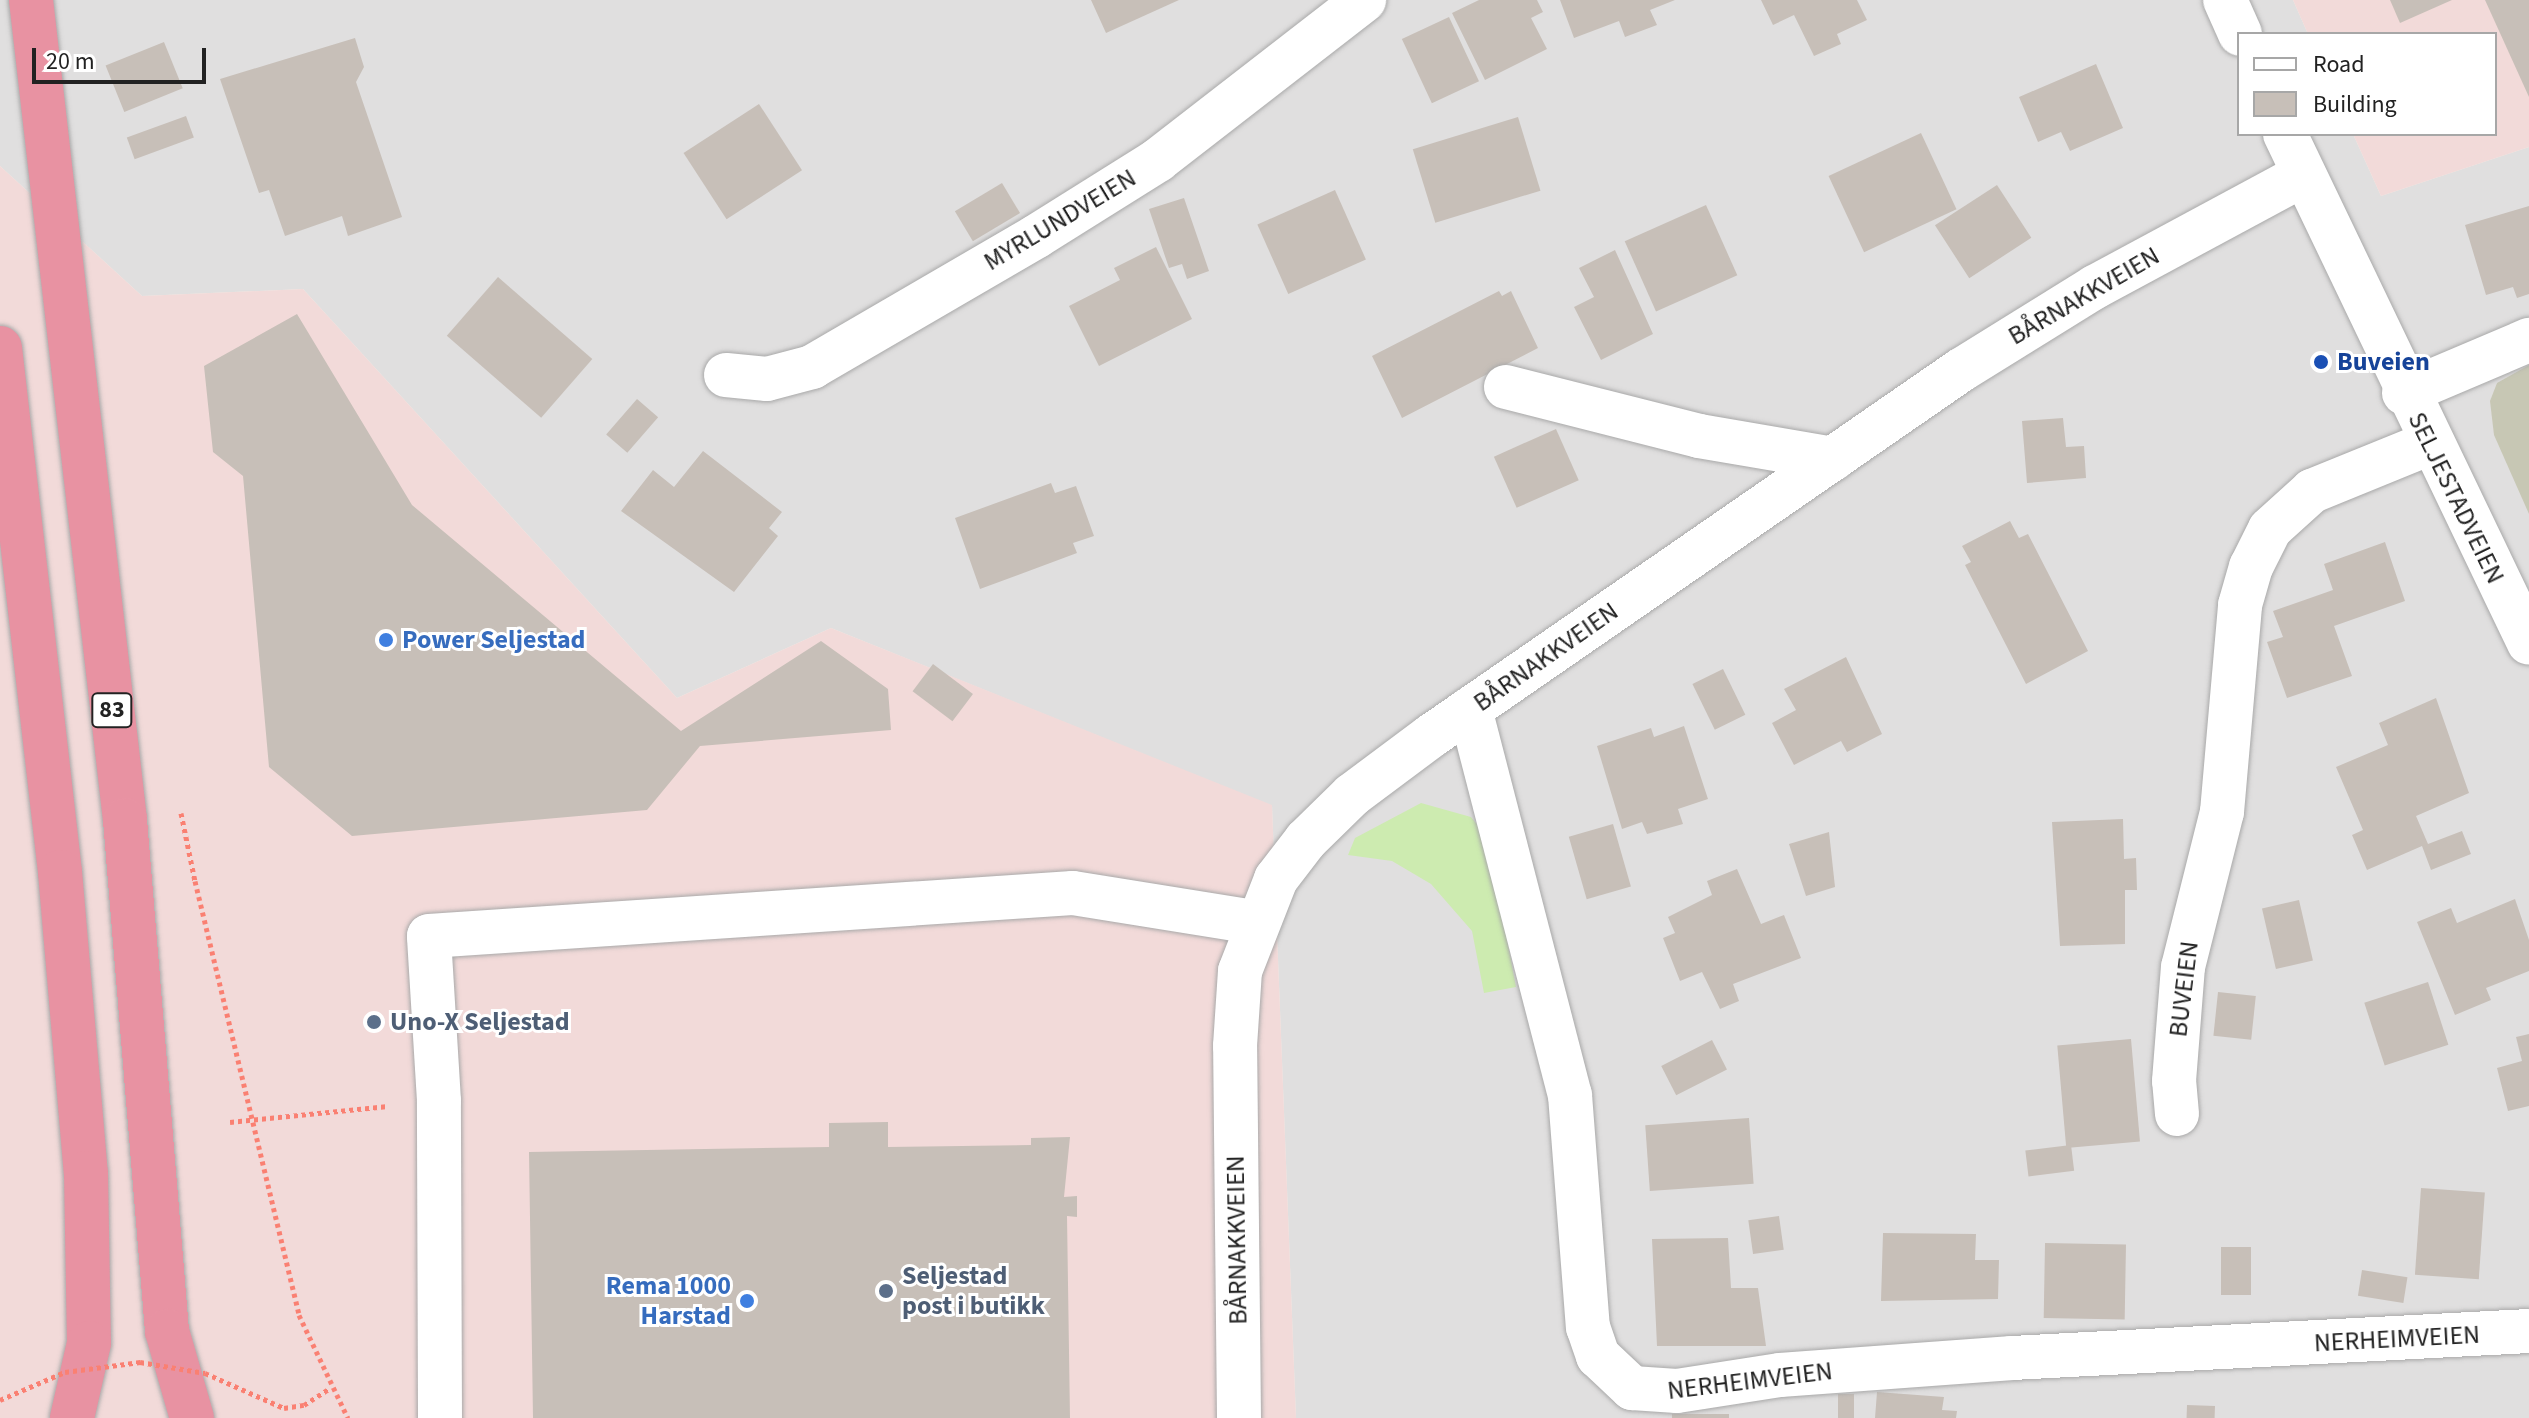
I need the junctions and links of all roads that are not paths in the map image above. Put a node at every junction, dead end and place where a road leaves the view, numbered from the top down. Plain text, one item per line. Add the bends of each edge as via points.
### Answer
1 (31, 0) edge
2 (1364, 0) edge
3 (2225, 0) edge
4 (2239, 32) edge
5 (2286, 136) edge
6 (2303, 175) junction
7 (2529, 340) edge
8 (0, 348) edge
9 (726, 375) dead end
10 (1506, 387) dead end
11 (2404, 393) junction
12 (2428, 444) junction
13 (1833, 459) junction
14 (2529, 643) edge
15 (1470, 709) junction
16 (1254, 922) junction
17 (2177, 1114) dead end
18 (2529, 1331) edge
19 (72, 1418) edge
20 (192, 1418) edge
21 (440, 1418) edge
22 (1239, 1418) edge

1 - 20 highway, 83 via 125,820 167,1331
2 - 9 street, MYRLUNDVEIEN via 1158,160 1037,236 812,367 767,379
3 - 4 street
5 - 6 street, SELJESTADVEIEN
6 - 11 street, SELJESTADVEIEN
6 - 13 street, BÅRNAKKVEIEN via 2095,287
7 - 11 street
8 - 19 highway via 60,872 86,1173 89,1343
10 - 13 street via 1699,436
11 - 12 street, SELJESTADVEIEN
12 - 14 street, SELJESTADVEIEN
12 - 17 street, BUVEIEN via 2312,491 2270,529 2251,567 2240,605 2222,812 2183,967 2174,1081
13 - 15 street, BÅRNAKKVEIEN
15 - 16 street, BÅRNAKKVEIEN via 1352,795 1306,840 1276,879
15 - 18 street, NERHEIMVEIEN via 1570,1095 1588,1327 1598,1356 1632,1388 1677,1391 1780,1375 1996,1359
16 - 21 street via 1073,893 429,936 439,1101
16 - 22 street, BÅRNAKKVEIEN via 1240,971 1235,1046

